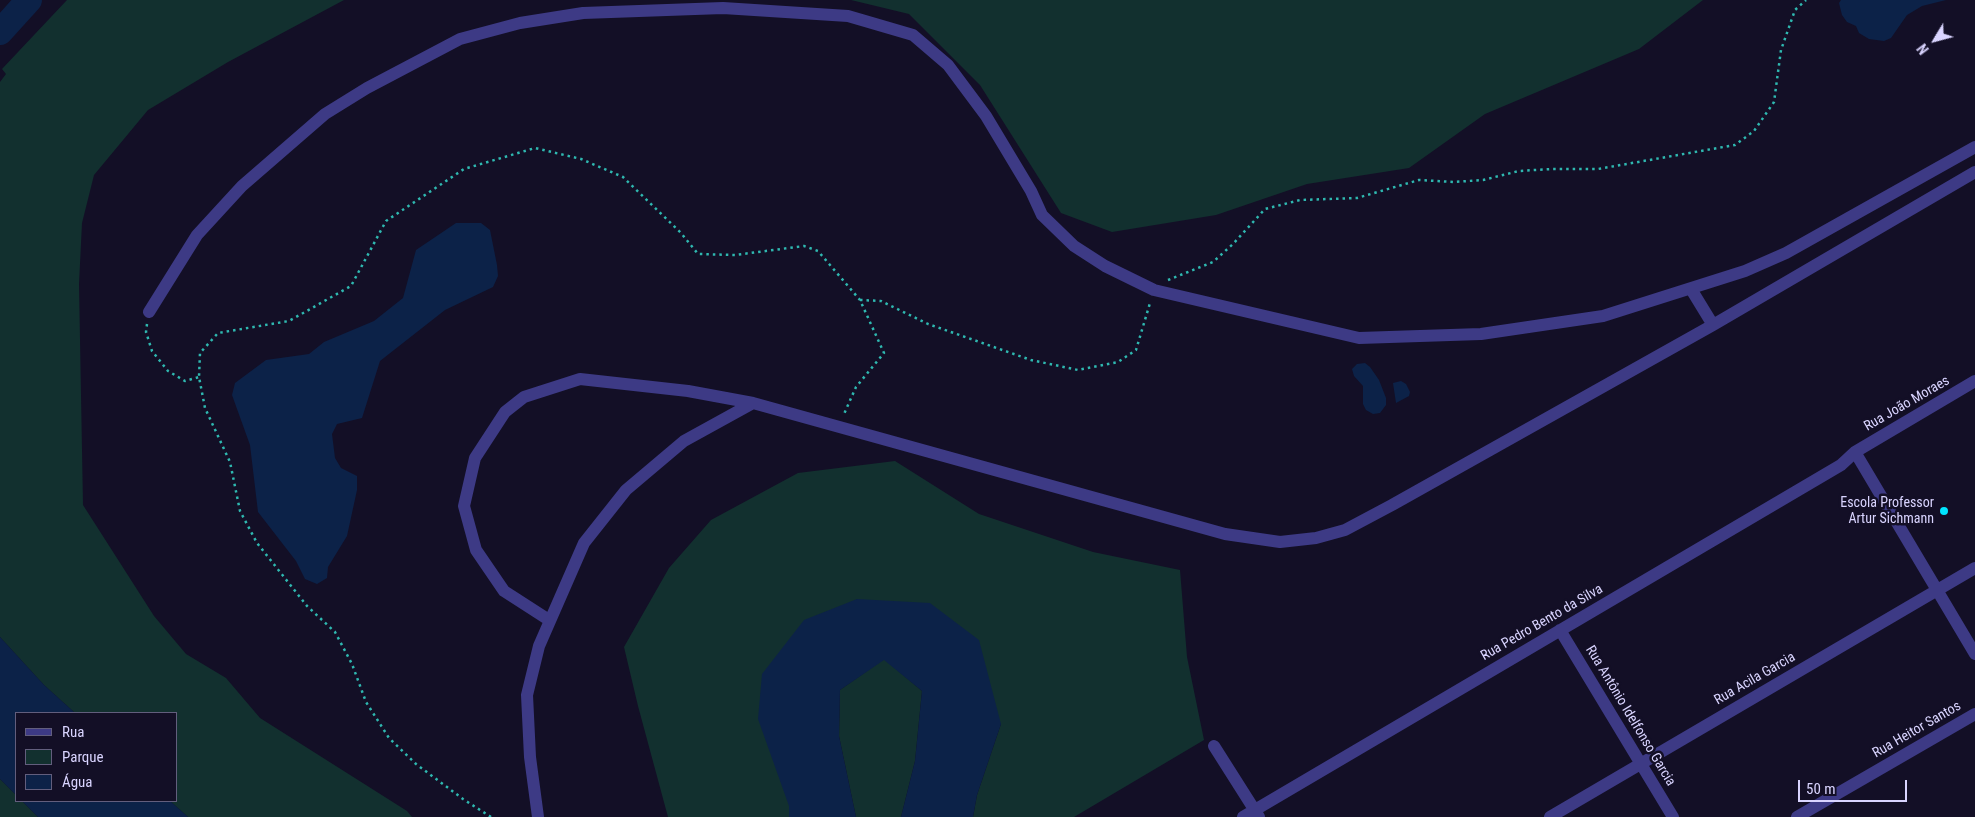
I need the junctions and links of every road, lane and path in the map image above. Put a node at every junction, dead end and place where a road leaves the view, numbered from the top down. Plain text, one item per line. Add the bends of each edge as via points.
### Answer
1 (1806, 0) edge
2 (1975, 147) edge
3 (1975, 172) edge
4 (1691, 288) junction
5 (1154, 290) junction
6 (860, 300) junction
7 (149, 312) joint
8 (1713, 325) junction
9 (198, 377) junction
10 (1975, 382) edge
11 (752, 403) junction
12 (838, 427) junction
13 (1854, 452) junction
14 (1975, 568) edge
15 (1937, 590) junction
16 (550, 620) junction
17 (1560, 630) junction
18 (1975, 654) edge
19 (1975, 714) edge
20 (1214, 746) dead end
21 (1641, 764) junction
22 (1257, 814) edge
23 (491, 817) edge
24 (538, 817) edge
25 (1243, 817) edge
26 (1550, 817) edge
27 (1674, 817) edge
28 (1797, 817) edge

1 - 5 path via 1795,10 1781,50 1774,102 1754,131 1734,145 1598,170 1519,171 1483,180 1453,182 1419,180 1357,198 1300,200 1265,210 1213,262 1170,278
2 - 4 street via 1786,253 1745,271
3 - 8 street
4 - 5 street via 1603,316 1500,332 1359,338
4 - 8 street
5 - 6 path via 1136,350 1118,362 1078,370 1031,360 928,324 881,301
5 - 7 street via 1105,266 1074,246 1042,215 986,116 948,65 913,35 848,16 723,8 583,13 520,23 460,39 376,83 325,114 242,186 196,235
6 - 9 path via 818,251 804,246 735,255 698,254 623,177 581,159 535,148 464,169 386,221 351,286 289,321 218,333 200,353
6 - 12 path via 884,353 856,387
7 - 9 path via 146,332 152,351 168,371 185,382
8 - 12 street via 1392,505 1345,530 1316,538 1280,542 1225,534
9 - 23 path via 205,408 230,462 240,511 257,543 307,606 335,632 352,664 366,702 389,738 416,764
10 - 13 street, Rua João Moraes
11 - 12 street
11 - 16 street via 684,441 626,490 584,543
11 - 16 street via 688,391 580,379 524,397 505,412 475,458 464,506 476,550 504,591
13 - 15 street
13 - 17 street, Rua Pedro Bento da Silva via 1841,465
14 - 15 street, Rua Acila Garcia
15 - 18 street
15 - 21 street, Rua Acila Garcia
16 - 24 street via 538,646 528,694 530,758
17 - 21 street, Rua Antônio Idelfonso Garcia
17 - 22 street, Rua Pedro Bento da Silva
19 - 28 street, Rua Heitor Santos
20 - 22 street
21 - 26 street, Rua Acila Garcia
21 - 27 street, Rua Antônio Idelfonso Garcia
22 - 25 street, Rua Pedro Bento da Silva

